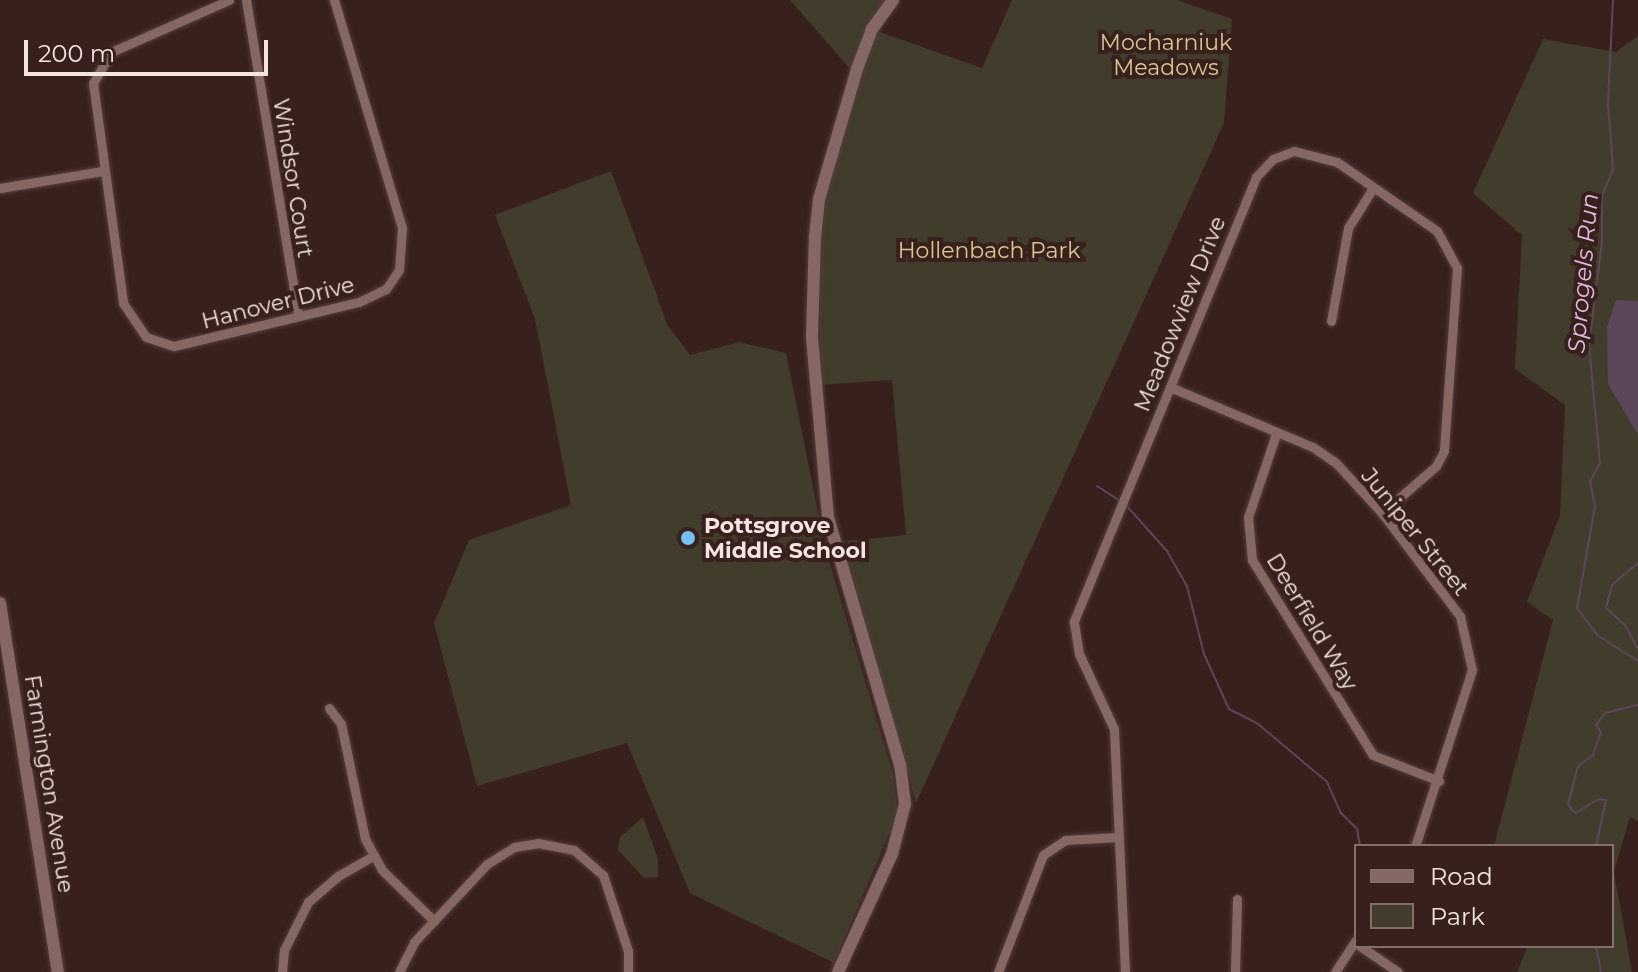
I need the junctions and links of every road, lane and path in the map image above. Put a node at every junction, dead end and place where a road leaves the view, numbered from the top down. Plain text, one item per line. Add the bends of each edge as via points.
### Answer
1 (229, 0) edge
2 (246, 0) edge
3 (334, 0) edge
4 (893, 0) edge
5 (103, 171) junction
6 (0, 188) edge
7 (1373, 188) junction
8 (298, 315) junction
9 (1331, 321) dead end
10 (1170, 387) junction
11 (1276, 434) junction
12 (1382, 513) junction
13 (0, 603) edge
14 (329, 708) dead end
15 (1439, 781) junction
16 (1118, 837) junction
17 (1416, 844) edge
18 (373, 856) junction
19 (1237, 899) dead end
20 (434, 921) junction
21 (1354, 947) edge
22 (1364, 948) edge
23 (58, 972) edge
24 (282, 972) edge
25 (399, 972) edge
26 (628, 972) edge
27 (838, 972) edge
28 (998, 972) edge
29 (1125, 972) edge
30 (1235, 972) edge
31 (1335, 972) edge
32 (1398, 972) edge

1 - 5 street, Hanover Drive via 124,44 102,63 92,96
2 - 8 street, Windsor Court
3 - 8 street, Hanover Drive via 402,228 403,255 394,280 375,296
4 - 27 street via 872,29 857,69 819,199 815,237 812,336 828,517 900,765 905,804 897,843
5 - 6 street
5 - 8 street, Hanover Drive via 123,303 146,337 174,346 191,344
7 - 9 street via 1348,228
7 - 10 street, Meadowview Drive via 1337,162 1305,151 1282,155 1264,167
7 - 12 street, Meadowview Drive via 1437,231 1457,268 1444,451 1436,466
10 - 11 street, Juniper Street
10 - 16 street, Meadowview Drive via 1074,621 1079,654 1114,729
11 - 12 street, Juniper Street via 1336,463
11 - 15 street, Deerfield Way via 1248,517 1252,560 1373,755
12 - 15 street, Juniper Street via 1450,602 1466,632 1472,670
13 - 23 street, Farmington Avenue
14 - 18 street via 341,724 360,826
15 - 17 street, Juniper Street
16 - 28 street via 1065,840 1043,855
16 - 29 street, Meadowview Drive
18 - 20 street
18 - 24 street via 308,902 291,931
19 - 30 street
20 - 25 street via 414,942
20 - 26 street via 504,852 538,843 574,850 608,884 628,951
21 - 31 street
22 - 32 street

